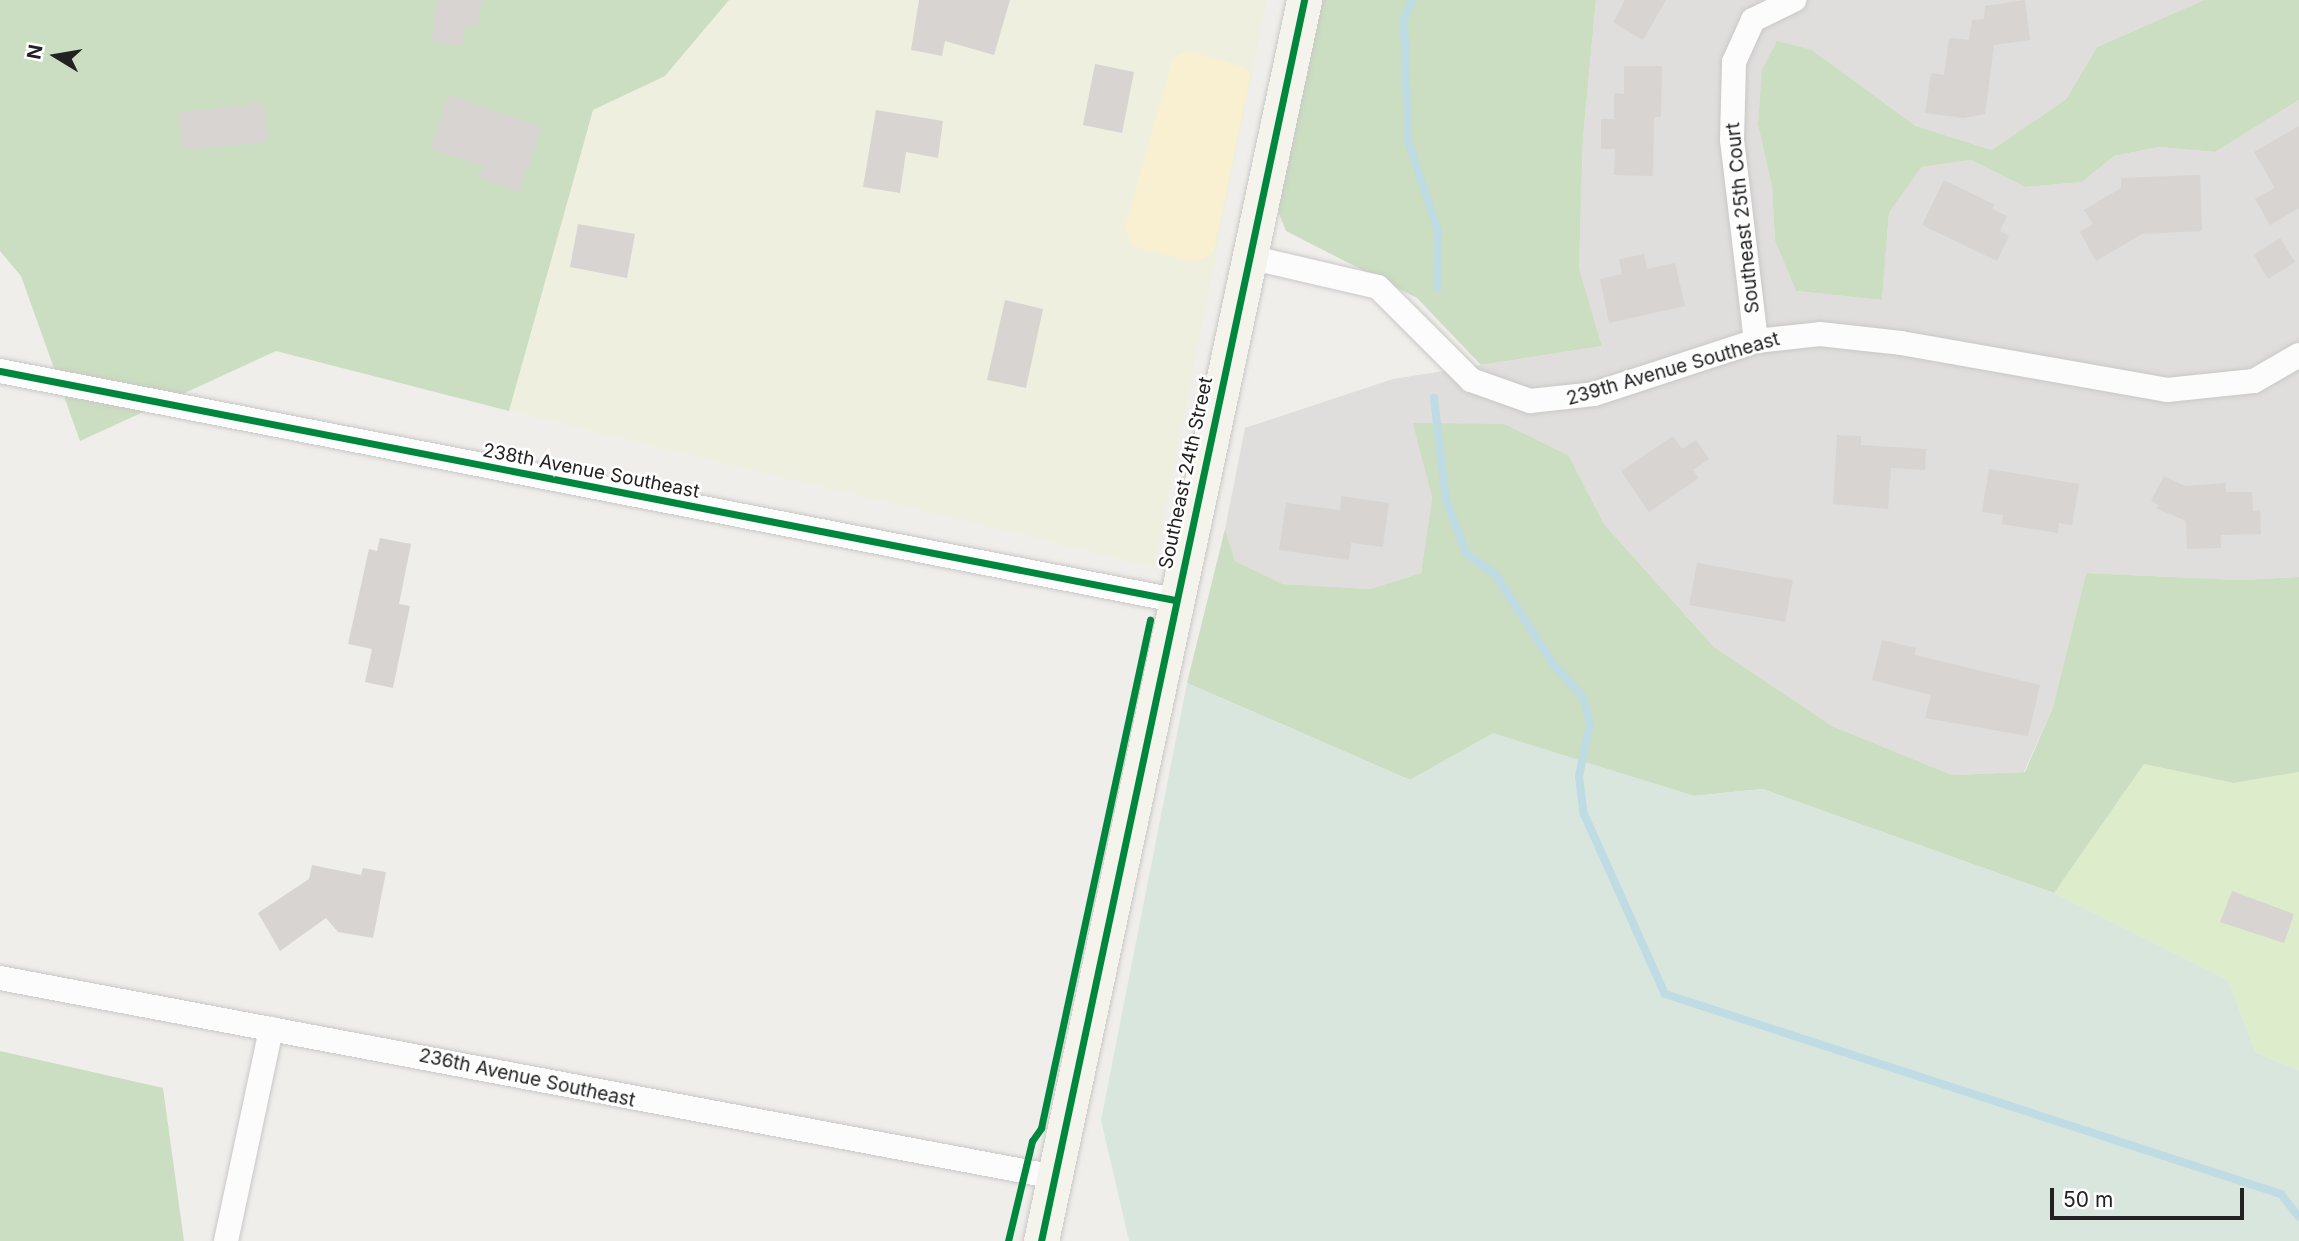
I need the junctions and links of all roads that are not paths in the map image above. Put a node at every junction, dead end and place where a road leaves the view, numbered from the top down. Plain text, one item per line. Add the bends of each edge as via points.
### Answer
1 (1304, 0) edge
2 (1794, 0) edge
3 (1249, 257) junction
4 (1756, 341) junction
5 (2299, 355) edge
6 (0, 372) edge
7 (1175, 600) junction
8 (0, 978) edge
9 (271, 1029) junction
10 (1055, 1177) junction
11 (226, 1241) edge
12 (1041, 1241) edge

1 - 3 street, Southeast 24th Street
2 - 4 street, Southeast 25th Court via 1753,20 1734,62 1732,140
3 - 4 street, 239th Avenue Southeast via 1378,286 1471,380 1530,401 1594,394
3 - 7 street, Southeast 24th Street
4 - 5 street, 239th Avenue Southeast via 1849,335 2167,390 2254,381
6 - 7 street, 238th Avenue Southeast
7 - 10 street, Southeast 24th Street
8 - 9 street, 236th Avenue Southeast
9 - 10 street, 236th Avenue Southeast
9 - 11 street
10 - 12 street, Southeast 24th Street

